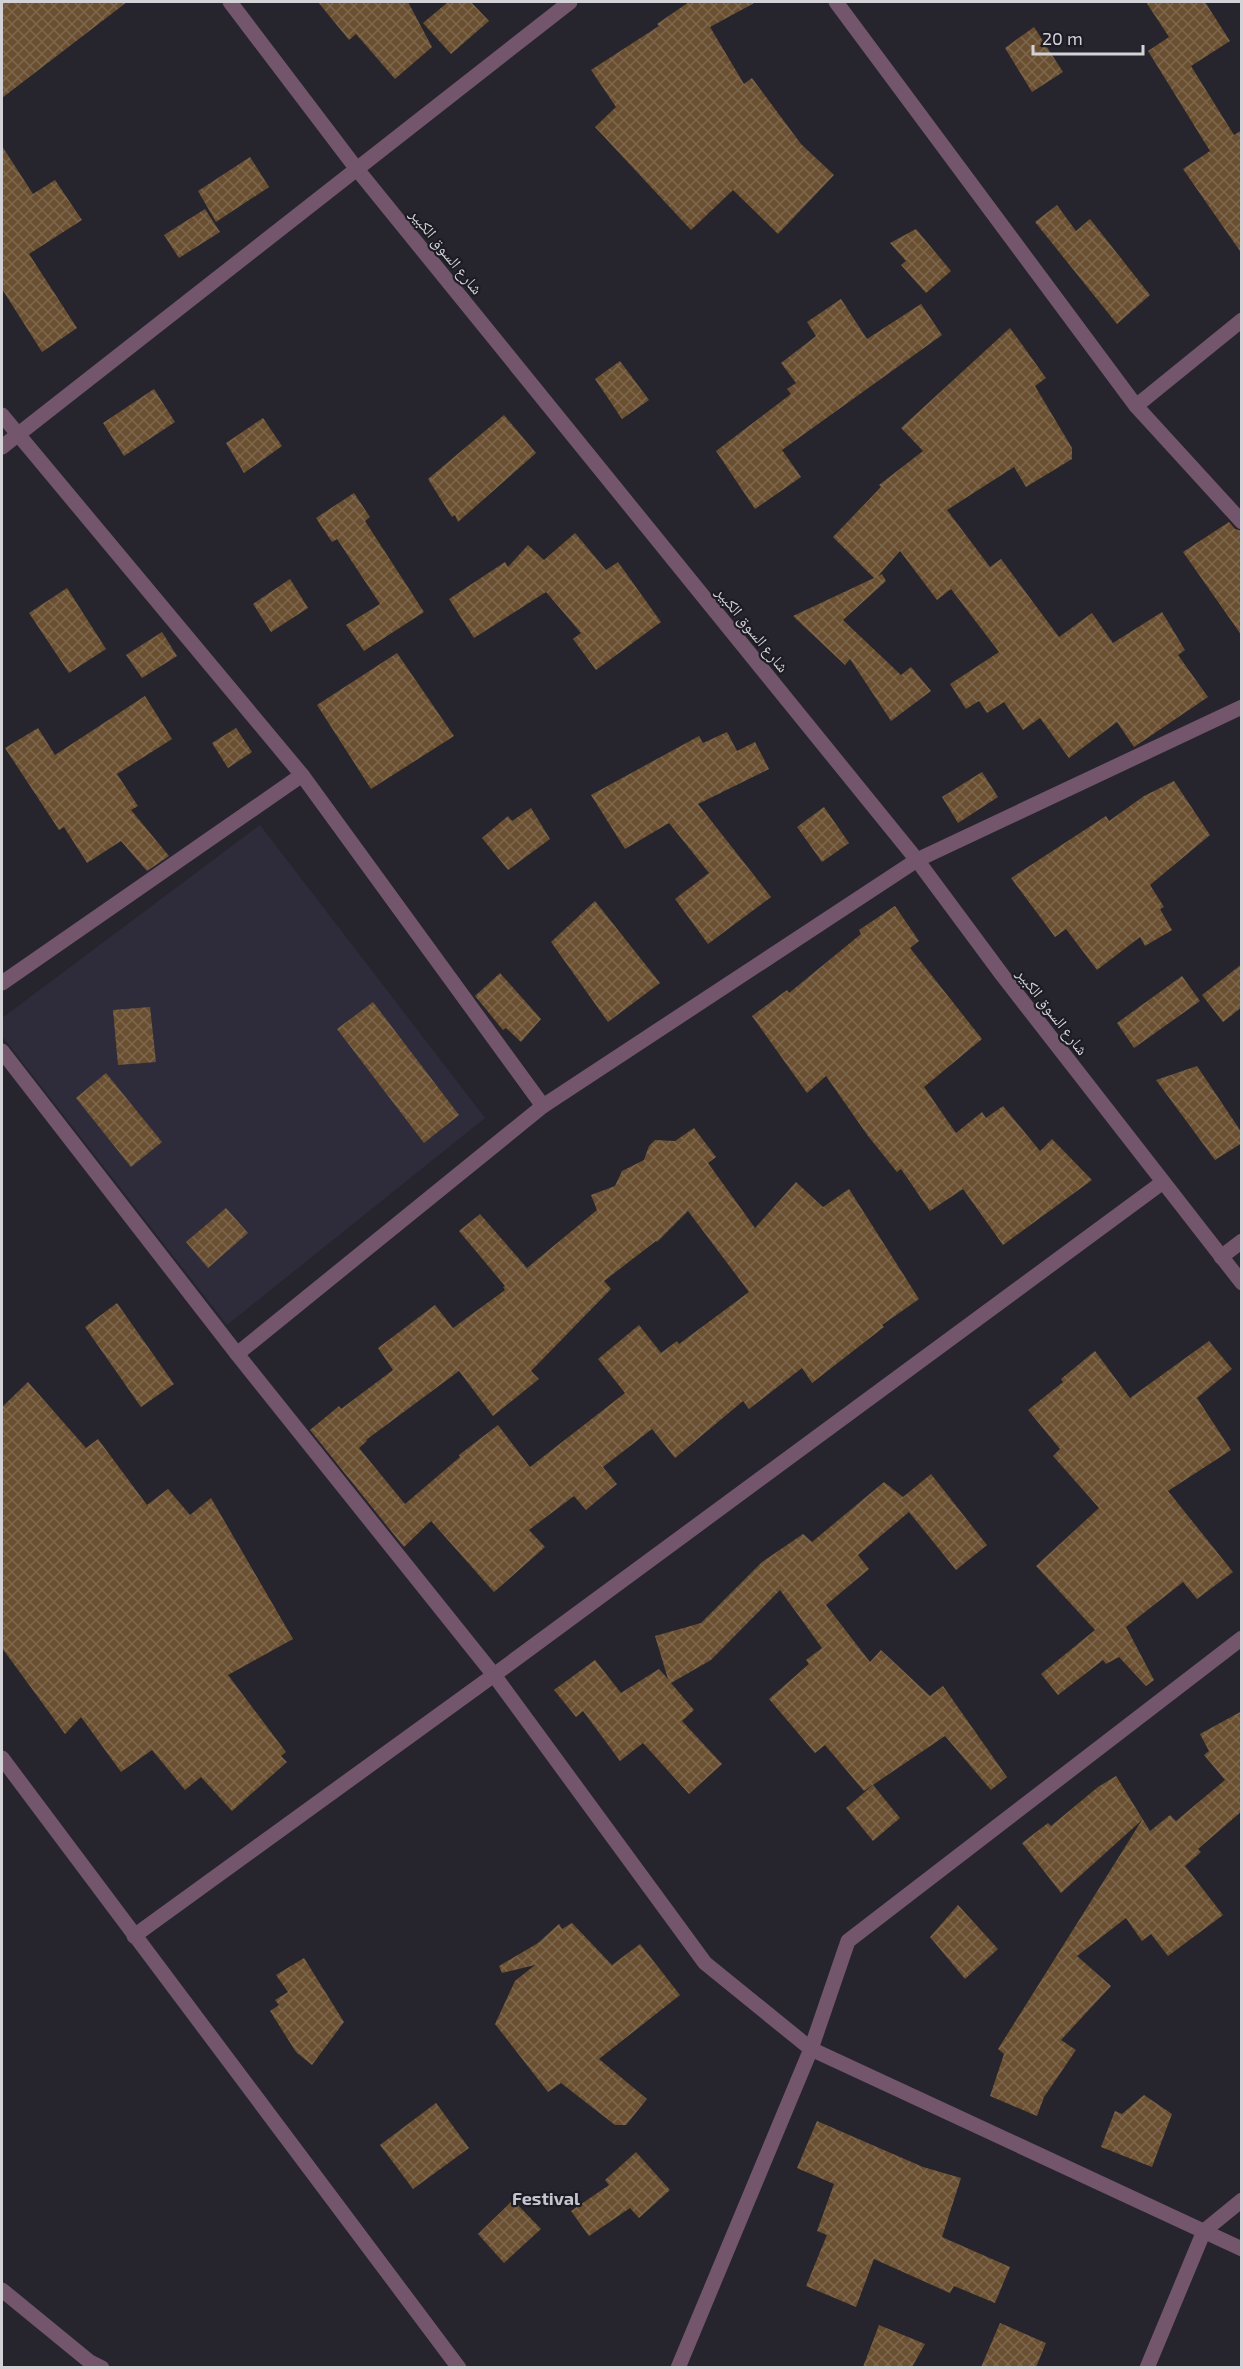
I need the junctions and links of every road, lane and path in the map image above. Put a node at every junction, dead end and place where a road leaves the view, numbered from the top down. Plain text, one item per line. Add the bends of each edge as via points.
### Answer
1 (231, 2) edge
2 (570, 2) edge
3 (836, 2) edge
4 (356, 168) junction
5 (1242, 320) edge
6 (1136, 406) junction
7 (2, 415) edge
8 (17, 435) junction
9 (2, 447) edge
10 (1242, 522) edge
11 (1242, 707) edge
12 (302, 775) junction
13 (917, 860) junction
14 (2, 983) edge
15 (2, 1051) edge
16 (543, 1106) junction
17 (1162, 1182) junction
18 (1242, 1241) edge
19 (1221, 1257) junction
20 (1242, 1283) edge
21 (237, 1354) junction
22 (1242, 1638) edge
23 (494, 1675) junction
24 (2, 1758) edge
25 (134, 1936) junction
26 (811, 2049) junction
27 (1242, 2200) edge
28 (1204, 2231) junction
29 (1242, 2249) edge
30 (2, 2290) edge
31 (102, 2367) edge
32 (459, 2367) edge
33 (678, 2367) edge
34 (1147, 2367) edge

1 - 4 street, شارع السوق الكبير
2 - 4 street
3 - 6 street
4 - 8 street
4 - 13 street, شارع السوق الكبير
5 - 6 street
6 - 10 street
7 - 8 street
8 - 9 street
8 - 12 street
11 - 13 street
12 - 14 street
12 - 16 street
13 - 16 street
13 - 17 street, شارع السوق الكبير
15 - 21 street
16 - 21 street
17 - 19 street, شارع السوق الكبير
17 - 23 street
18 - 19 street
19 - 20 street, شارع السوق الكبير
21 - 23 street
22 - 26 street via 848,1941
23 - 25 street
23 - 26 street via 705,1963
24 - 25 street
25 - 32 street
26 - 28 street
26 - 33 street
27 - 28 street
28 - 29 street
28 - 34 street
30 - 31 street via 90,2362

